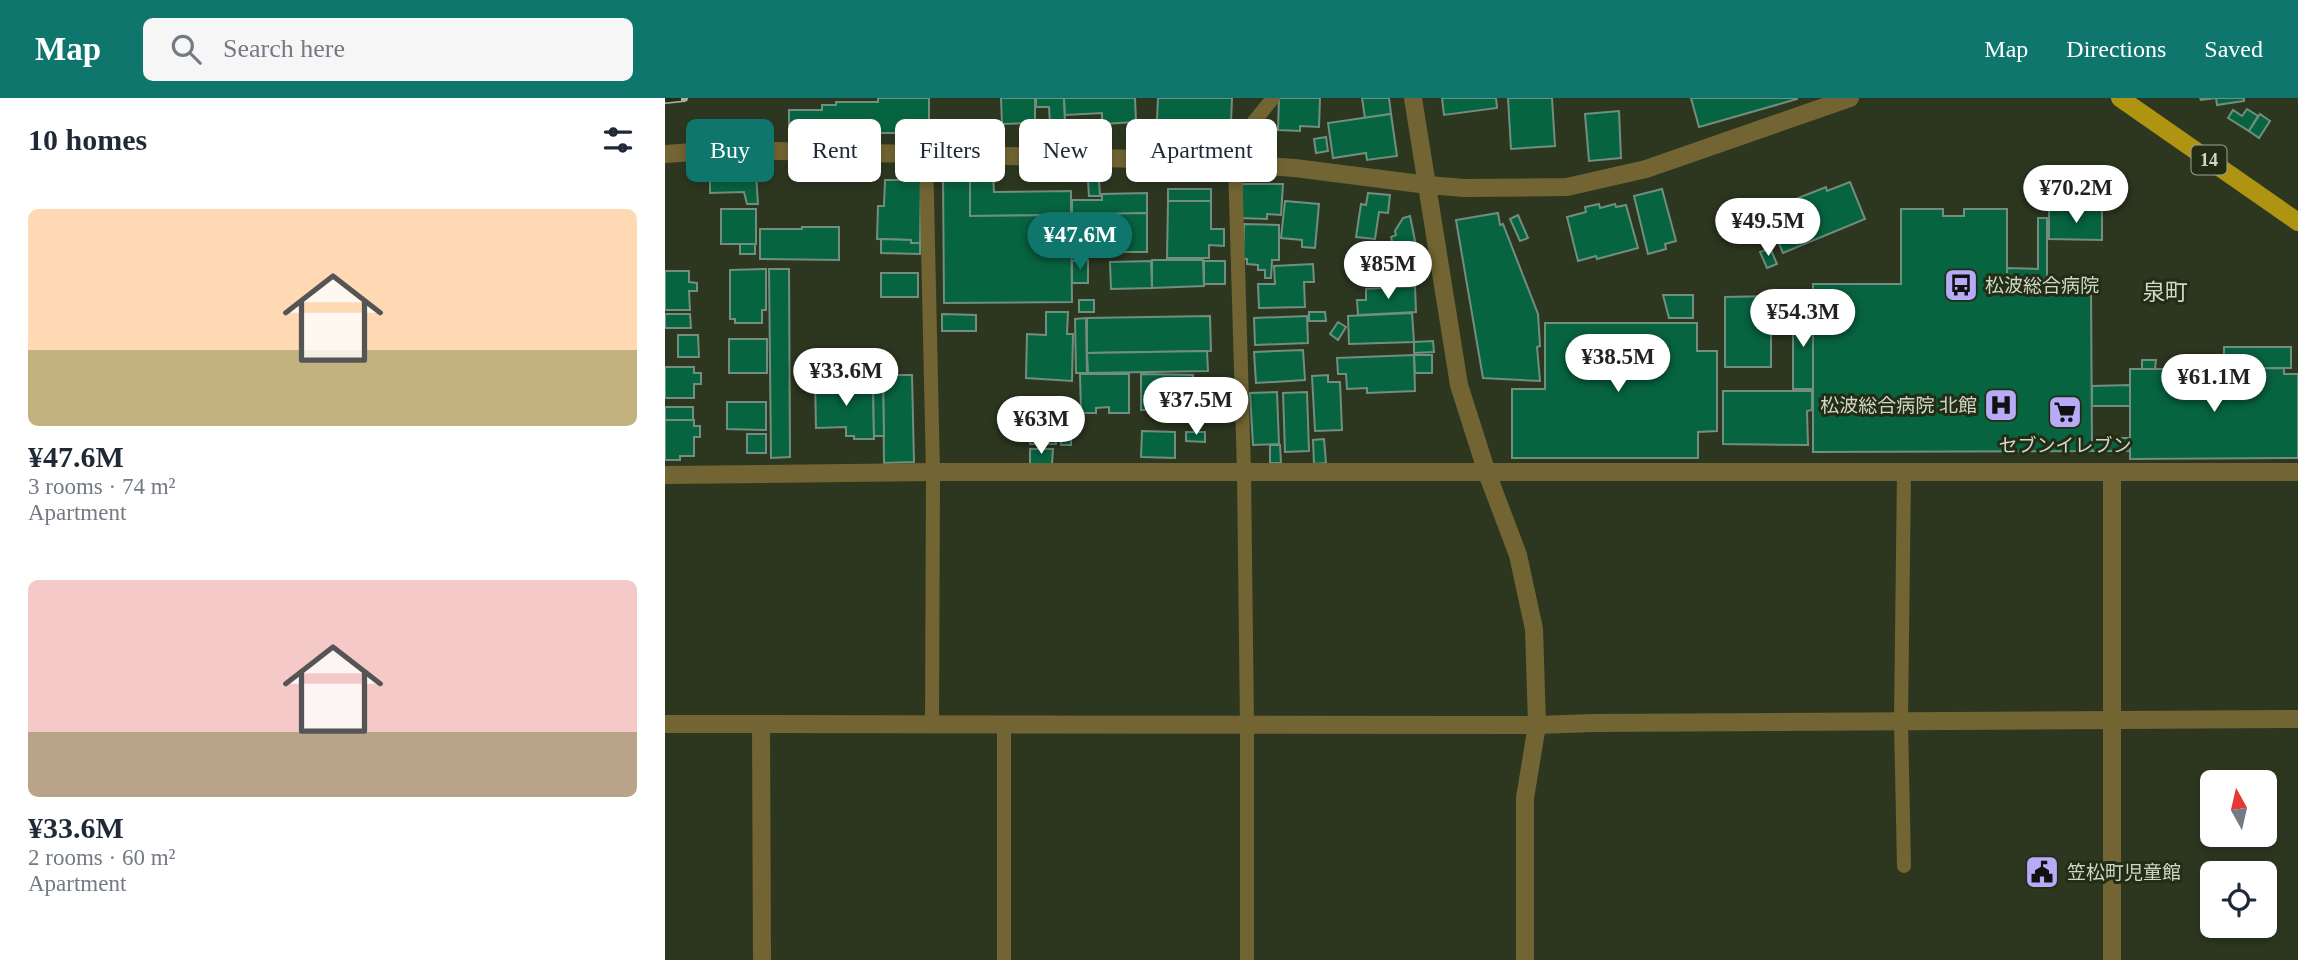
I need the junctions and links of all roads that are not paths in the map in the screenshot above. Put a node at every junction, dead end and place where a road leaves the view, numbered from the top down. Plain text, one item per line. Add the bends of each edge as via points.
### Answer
1 (1273, 98) edge
2 (1413, 98) edge
3 (1850, 98) edge
4 (2120, 98) edge
5 (1256, 119) edge
6 (895, 153) edge
7 (665, 154) edge
8 (1005, 155) edge
9 (1126, 158) edge
10 (1277, 167) edge
11 (927, 182) edge
12 (1236, 182) edge
13 (1428, 185) junction
14 (2298, 222) edge
15 (1904, 471) junction
16 (933, 472) junction
17 (1244, 472) junction
18 (2298, 472) edge
19 (1487, 473) junction
20 (2112, 473) junction
21 (665, 475) edge
22 (2298, 719) edge
23 (2111, 720) junction
24 (1901, 721) junction
25 (665, 724) edge
26 (761, 724) junction
27 (1004, 724) junction
28 (932, 725) junction
29 (1247, 725) junction
30 (1537, 725) junction
31 (1904, 866) dead end
32 (762, 960) edge
33 (1004, 960) edge
34 (1247, 960) edge
35 (1525, 960) edge
36 (2112, 960) edge

1 - 5 lane
2 - 13 street
3 - 13 street via 1646,169 1567,187
4 - 14 main road, 14
6 - 7 street
8 - 9 street
10 - 13 street
11 - 16 lane
12 - 17 lane
13 - 19 street via 1459,385
15 - 19 street
15 - 20 street
15 - 24 lane
16 - 17 street
16 - 21 street
16 - 28 lane
17 - 19 street
17 - 29 lane
18 - 20 street
19 - 30 street via 1518,555 1534,629
20 - 23 street
22 - 23 street
23 - 24 street
23 - 36 street
24 - 30 street
24 - 31 lane
25 - 26 street
26 - 28 street
26 - 32 street
27 - 28 street
27 - 29 street
27 - 33 lane
29 - 30 street
29 - 34 lane
30 - 35 street via 1525,798

